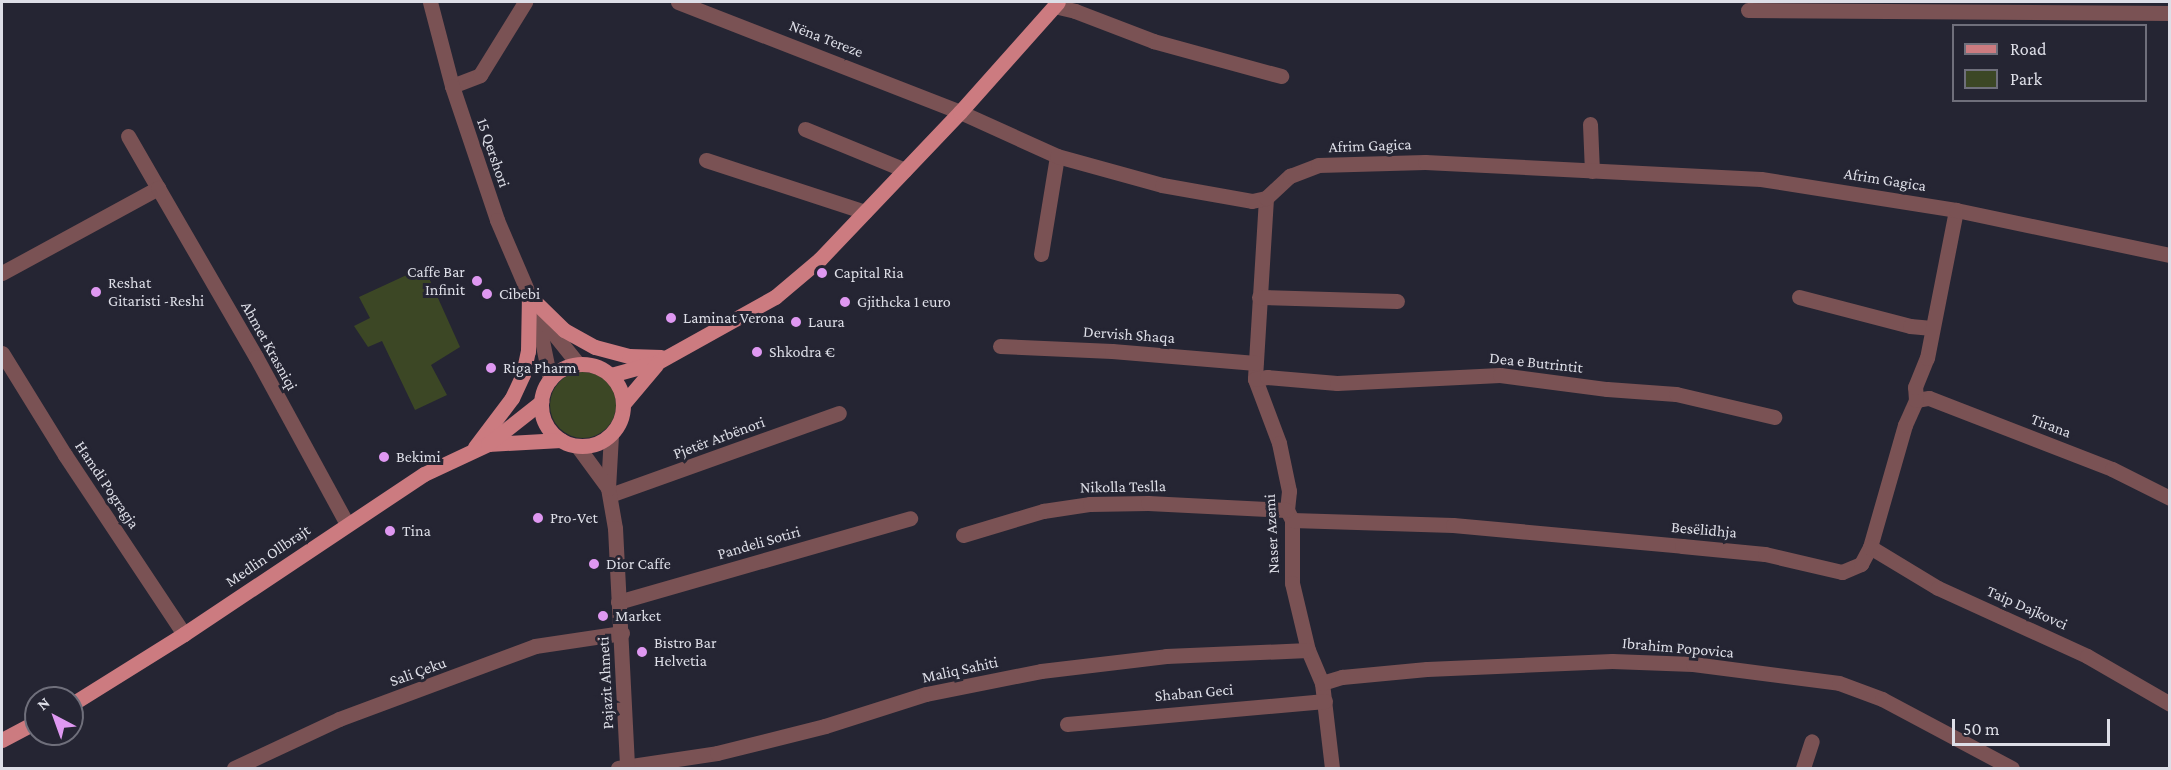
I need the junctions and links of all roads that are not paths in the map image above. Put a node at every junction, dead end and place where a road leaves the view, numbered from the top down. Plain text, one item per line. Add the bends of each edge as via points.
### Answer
1 (430, 2) edge
2 (525, 2) edge
3 (678, 2) edge
4 (1056, 4) edge
5 (1748, 10) dead end
6 (2169, 13) edge
7 (1281, 76) dead end
8 (452, 87) junction
9 (960, 112) junction
10 (1590, 124) dead end
11 (805, 129) dead end
12 (128, 136) dead end
13 (1057, 156) junction
14 (706, 160) dead end
15 (905, 170) junction
16 (1592, 171) junction
17 (158, 188) junction
18 (1266, 198) junction
19 (1956, 210) junction
20 (865, 212) junction
21 (1041, 254) dead end
22 (2169, 255) edge
23 (2, 273) edge
24 (529, 296) junction
25 (1259, 297) junction
26 (1798, 297) dead end
27 (1397, 301) dead end
28 (536, 311) junction
29 (1932, 328) junction
30 (1000, 346) dead end
31 (2, 353) edge
32 (662, 360) junction
33 (1256, 363) junction
34 (578, 364) junction
35 (611, 375) junction
36 (1255, 379) junction
37 (550, 380) junction
38 (1916, 400) junction
39 (541, 402) junction
40 (624, 403) junction
41 (839, 414) dead end
42 (1774, 417) dead end
43 (611, 435) junction
44 (561, 440) junction
45 (481, 447) junction
46 (578, 447) junction
47 (609, 492) junction
48 (2169, 498) edge
49 (1289, 515) junction
50 (910, 518) dead end
51 (347, 524) junction
52 (963, 535) dead end
53 (1870, 547) junction
54 (618, 602) junction
55 (622, 633) junction
56 (184, 634) junction
57 (1308, 650) junction
58 (1322, 683) junction
59 (84, 696) edge
60 (1325, 701) junction
61 (2169, 704) edge
62 (1067, 724) dead end
63 (24, 728) edge
64 (2, 740) edge
65 (1812, 741) dead end
66 (234, 768) edge
67 (624, 768) edge
68 (1332, 768) edge
69 (1803, 768) edge
70 (2012, 768) edge

1 - 8 street, 15 Qershori
2 - 8 street via 480,75
3 - 9 street, Nëna Tereze
4 - 7 street via 1153,41
4 - 9 main road
5 - 6 street
8 - 24 street, 15 Qershori via 497,220
9 - 13 street
9 - 15 main road
10 - 16 street
11 - 15 street
12 - 17 street, Ahmet Krasniqi
13 - 18 street via 1162,185 1252,201
13 - 21 street
14 - 20 street
15 - 20 main road
16 - 18 street, Afrim Gagica via 1425,162 1318,165 1290,176
16 - 19 street, Afrim Gagica via 1761,178
17 - 23 street
17 - 51 street, Ahmet Krasniqi
18 - 25 street, Naser Azemi
19 - 22 street, Afrim Gagica
19 - 29 street, Besëlidhja
20 - 32 main road via 820,259 775,297
24 - 28 street, 15 Qershori
24 - 32 main road via 564,330 595,347
24 - 45 main road via 528,351 523,374
25 - 27 street
25 - 33 street, Naser Azemi
26 - 29 street via 1910,326
28 - 34 street, 15 Qershori
28 - 37 street, 15 Qershori
29 - 38 street, Besëlidhja via 1927,358 1915,387
30 - 33 street, Dervish Shaqa
31 - 56 street, Hamdi Pogragja
32 - 35 main road
32 - 40 main road
33 - 36 street, Naser Azemi
34 - 35 main road via 598,367
34 - 37 main road
35 - 40 main road via 619,385
36 - 42 street, Dea e Butrintit via 1337,383 1500,375 1676,394
36 - 49 street, Naser Azemi via 1278,443 1289,491
37 - 39 main road
38 - 48 street, Tirana via 1929,398 2112,469
38 - 53 street, Besëlidhja via 1905,424
39 - 44 main road via 545,424
39 - 45 main road, Medlin Ollbrajt
40 - 43 main road via 618,426
41 - 47 street, Pjetër Arbënori
43 - 46 main road via 602,442
43 - 47 street, Pajazit Ahmeti
44 - 45 main road, Medlin Ollbrajt
44 - 46 main road
45 - 51 main road, Medlin Ollbrajt via 424,474
46 - 47 street, Pajazit Ahmeti
47 - 54 street, Pajazit Ahmeti via 615,528
49 - 52 street, Nikolla Teslla via 1148,502 1090,504 1043,511
49 - 53 street, Besëlidhja via 1453,525 1765,554 1842,572 1861,564
49 - 57 street, Naser Azemi via 1292,583
50 - 54 street, Pandeli Sotiri
51 - 56 main road, Medlin Ollbrajt
53 - 61 street, Taip Dajkovci via 1938,588 2087,656
54 - 55 street, Pajazit Ahmeti
55 - 66 street, Sali Çeku via 535,646 339,719
55 - 67 street, Pajazit Ahmeti
56 - 59 main road, Medlin Ollbrajt
57 - 58 street, Naser Azemi
57 - 67 street, Maliq Sahiti via 1166,656 1041,672 926,694 825,726 717,753
58 - 60 street, Naser Azemi
58 - 70 street, Ibrahim Popovica via 1342,677 1426,669 1612,661 1693,664 1839,683 1882,699
60 - 62 street, Shaban Geci
60 - 68 street, Naser Azemi
63 - 64 main road
65 - 69 street

